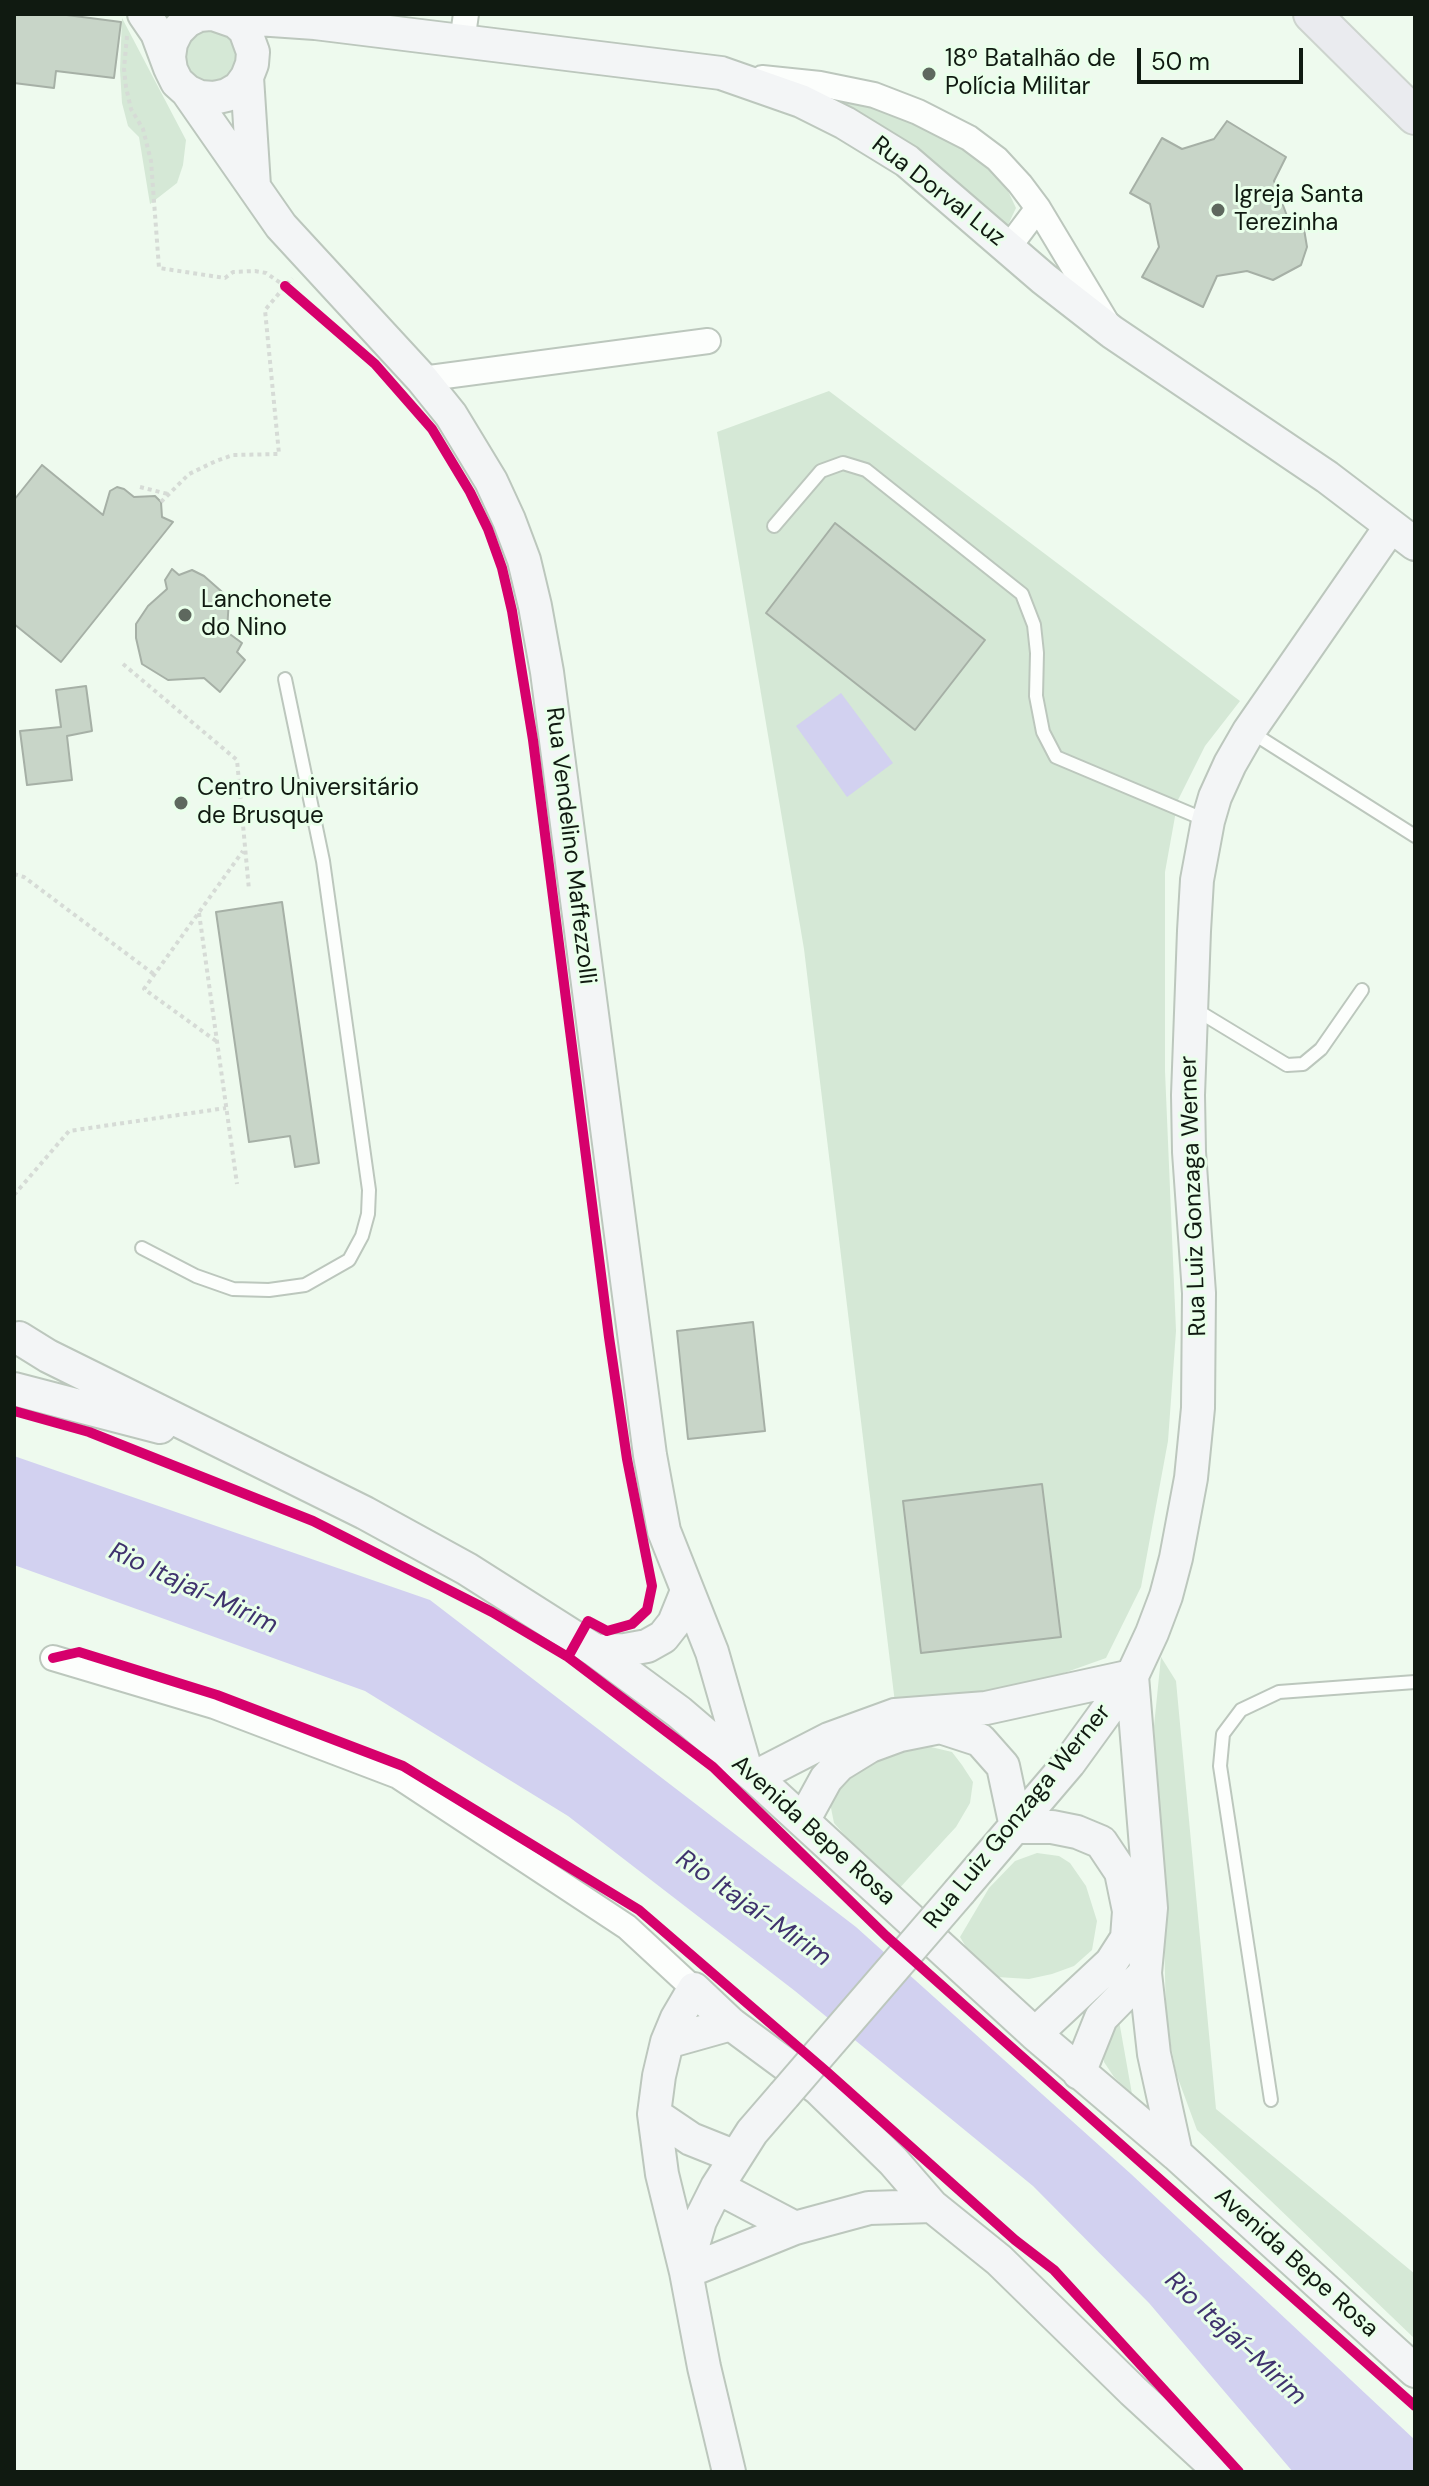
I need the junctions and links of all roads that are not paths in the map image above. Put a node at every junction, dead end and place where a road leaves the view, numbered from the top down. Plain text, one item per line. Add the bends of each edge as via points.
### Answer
1 (1312, 14) edge
2 (224, 16) edge
3 (136, 21) edge
4 (315, 23) junction
5 (464, 28) edge
6 (250, 71) junction
7 (721, 73) junction
8 (179, 81) junction
9 (1415, 116) edge
10 (254, 186) junction
11 (1038, 208) junction
12 (1008, 248) junction
13 (1112, 332) junction
14 (708, 341) dead end
15 (422, 379) junction
16 (774, 526) dead end
17 (1403, 535) edge
18 (285, 679) dead end
19 (1249, 731) junction
20 (1208, 821) junction
21 (1415, 836) edge
22 (1362, 990) dead end
23 (1191, 1007) junction
24 (142, 1248) dead end
25 (16, 1335) edge
26 (14, 1380) edge
27 (14, 1389) edge
28 (221, 1442) junction
29 (687, 1591) junction
30 (596, 1651) junction
31 (53, 1658) dead end
32 (1132, 1676) junction
33 (1415, 1682) edge
34 (750, 1772) junction
35 (803, 1821) junction
36 (1016, 1827) junction
37 (1145, 1973) junction
38 (694, 1989) junction
39 (731, 2024) junction
40 (1035, 2034) junction
41 (667, 2042) junction
42 (1079, 2073) junction
43 (1271, 2100) dead end
44 (654, 2114) junction
45 (1176, 2154) junction
46 (736, 2157) junction
47 (893, 2161) junction
48 (717, 2187) junction
49 (932, 2206) junction
50 (869, 2208) junction
51 (795, 2228) junction
52 (686, 2272) junction
53 (1415, 2371) edge
54 (729, 2472) edge
55 (1221, 2472) edge

1 - 9 main road
2 - 4 main road, Rua Dorval Luz
2 - 6 main road via 245,30
2 - 8 main road via 199,15 177,31 169,57
3 - 8 main road via 157,33
4 - 5 main road, Rua Dorval Luz
4 - 6 main road via 275,46
5 - 7 main road, Rua Dorval Luz
6 - 8 main road via 239,88 214,98 200,97
6 - 10 main road
7 - 11 street via 820,84 874,95 918,112 997,159
7 - 12 main road, Rua Dorval Luz via 801,101 883,145
8 - 10 main road, Rua Vendelino Maffezzolli
10 - 15 main road, Rua Vendelino Maffezzolli via 281,226
11 - 12 street
11 - 13 street
12 - 13 main road, Rua Dorval Luz
13 - 17 main road, Rua Dorval Luz via 1327,477
14 - 15 street
15 - 29 main road, Rua Vendelino Maffezzolli via 491,481 524,560 535,606 650,1455 664,1531
16 - 20 lane via 821,471 843,463 866,470 1022,594 1034,625 1043,732 1056,757
17 - 19 main road, Rua Luiz Gonzaga Werner
18 - 24 lane via 323,861 369,1190 368,1214 349,1260 305,1285 233,1289
19 - 20 main road, Rua Luiz Gonzaga Werner
19 - 21 lane
20 - 23 main road, Rua Luiz Gonzaga Werner via 1197,880
22 - 23 lane via 1321,1049 1303,1064 1287,1065
23 - 32 main road, Rua Luiz Gonzaga Werner via 1188,1109 1199,1293 1198,1408 1176,1558
25 - 26 main road via 24,1356
25 - 28 main road, Avenida Bepe Rosa
27 - 28 main road, Avenida Bepe Rosa
28 - 30 main road, Avenida Bepe Rosa via 419,1542
29 - 30 main road via 663,1637 647,1646
29 - 34 main road, Rua Vendelino Maffezzolli
30 - 34 main road, Avenida Bepe Rosa
31 - 38 street via 214,1706 398,1776 627,1927
32 - 34 main road via 986,1708 895,1715
32 - 36 main road, Rua Luiz Gonzaga Werner
32 - 37 main road via 1151,1908
33 - 43 lane via 1279,1692 1241,1710 1223,1734 1220,1766
34 - 35 main road, Avenida Bepe Rosa
35 - 36 main road via 839,1765 870,1746 940,1727 980,1740 1003,1766
35 - 40 main road, Avenida Bepe Rosa
36 - 40 main road via 1052,1827 1101,1842 1121,1872 1129,1911 1127,1938 1111,1963
36 - 46 main road, Rua Luiz Gonzaga Werner, bridge
37 - 42 main road via 1101,2018
37 - 45 main road via 1154,2054
38 - 39 main road
38 - 41 main road
39 - 41 main road
39 - 47 main road via 819,2089
40 - 42 main road, Avenida Bepe Rosa
41 - 44 main road
42 - 45 main road, Avenida Bepe Rosa
44 - 46 main road via 691,2139
44 - 52 main road via 662,2174
45 - 53 main road, Avenida Bepe Rosa
46 - 48 main road, Rua Luiz Gonzaga Werner
47 - 49 main road
47 - 50 main road
48 - 51 main road
48 - 52 main road, Rua Luiz Gonzaga Werner via 700,2221
49 - 50 main road
49 - 55 main road via 999,2260
50 - 51 main road
51 - 52 main road
52 - 54 main road, Rua Luiz Gonzaga Werner

